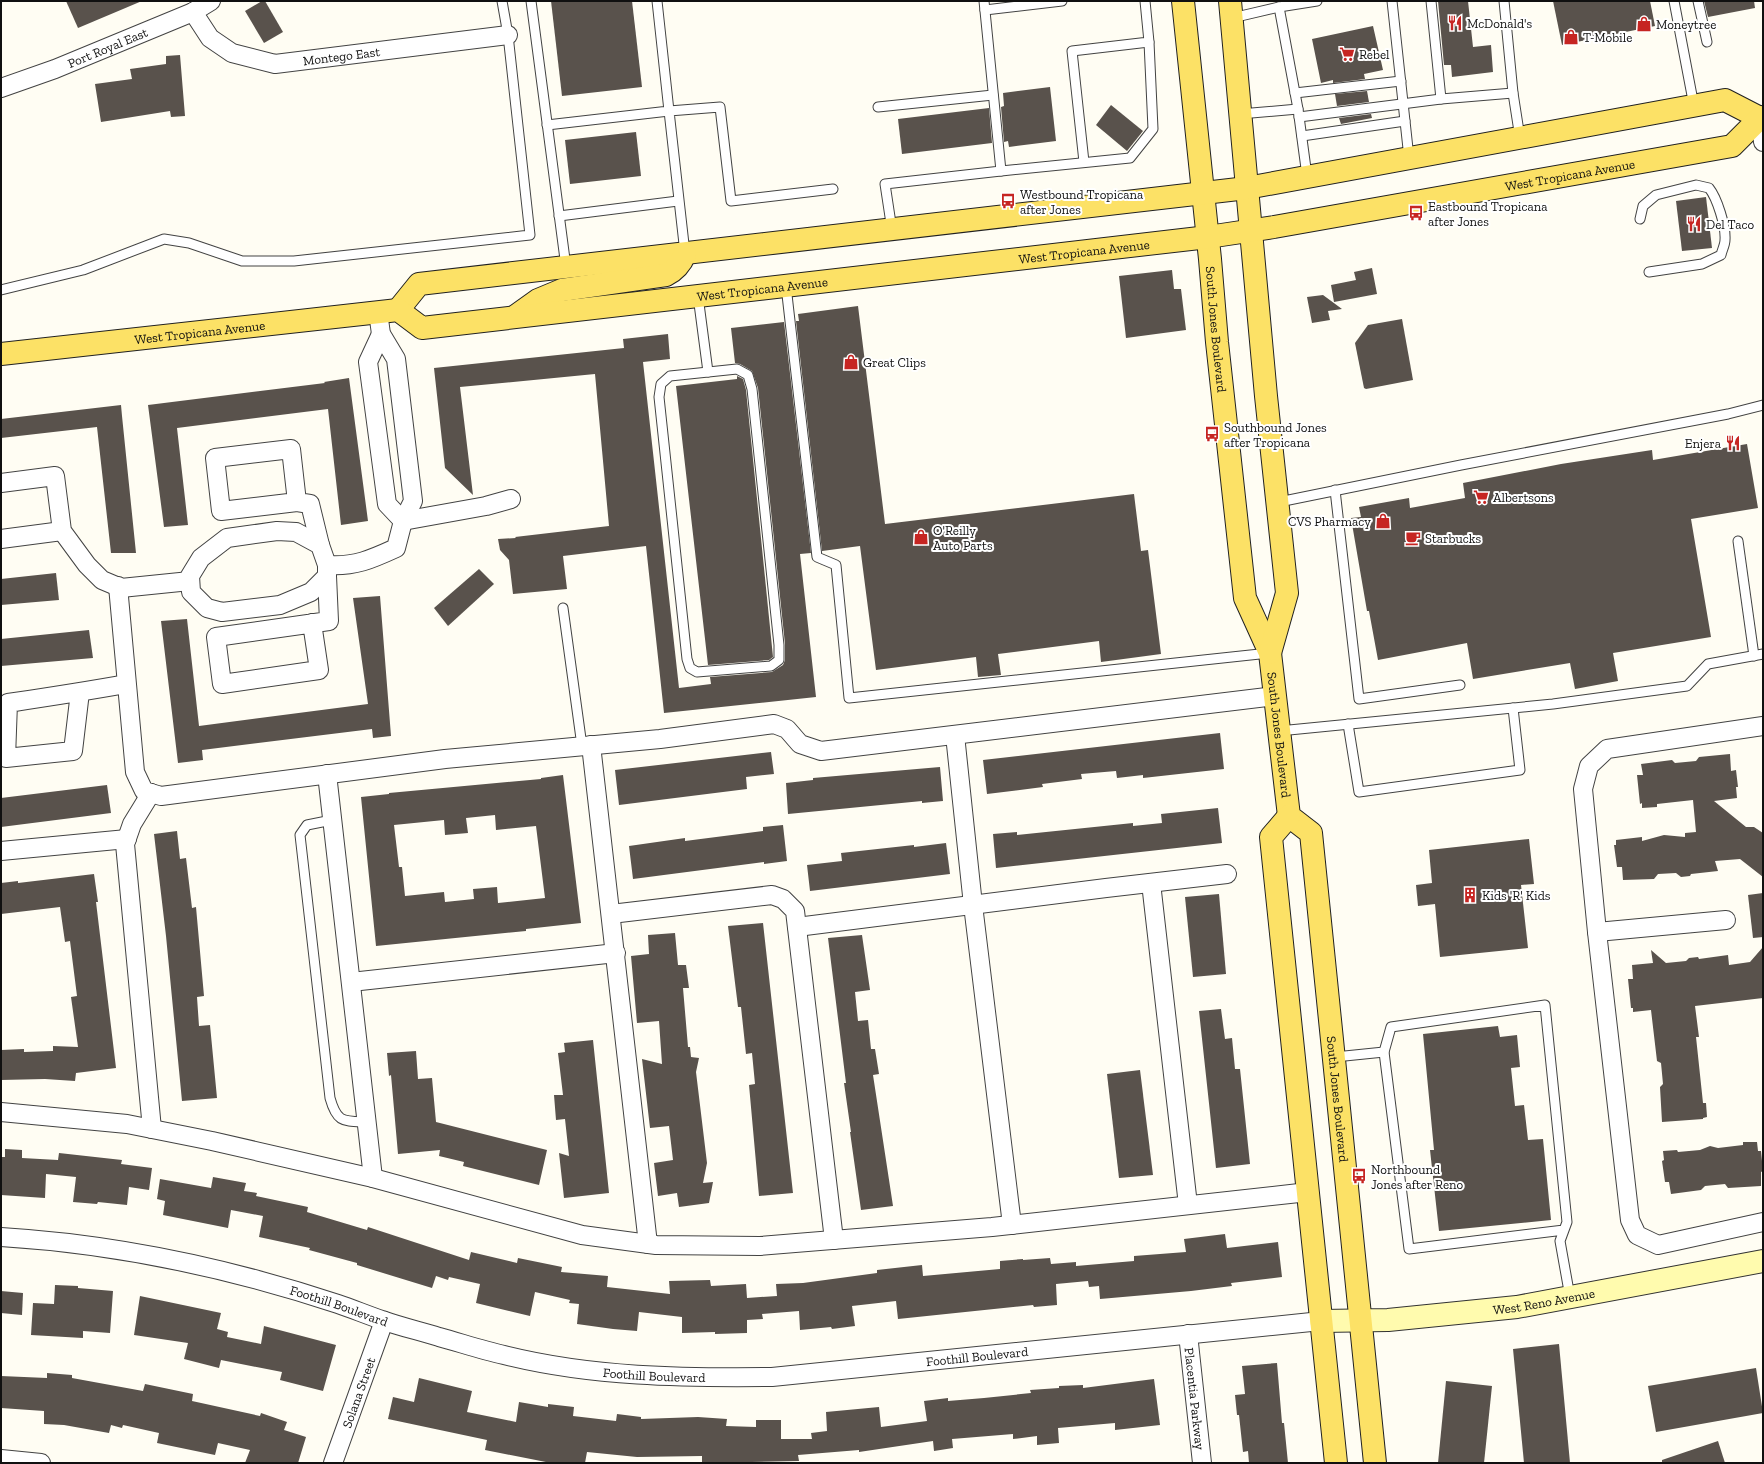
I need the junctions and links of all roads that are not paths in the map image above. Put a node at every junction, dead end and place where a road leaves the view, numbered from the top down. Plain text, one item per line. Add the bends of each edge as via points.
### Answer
1 (211, 1) edge
2 (502, 1) edge
3 (531, 1) edge
4 (657, 1) edge
5 (1062, 1) edge
6 (1145, 1) edge
7 (1184, 1) edge
8 (1317, 1) edge
9 (1392, 1) edge
10 (1431, 1) edge
11 (1504, 1) edge
12 (1674, 1) edge
13 (1698, 1) edge
14 (985, 6) edge
15 (1279, 7) junction
16 (1231, 10) edge
17 (194, 12) junction
18 (508, 35) junction
19 (1149, 42) junction
20 (1707, 42) dead end
21 (1401, 81) junction
22 (1, 88) edge
23 (1296, 93) junction
24 (1512, 93) junction
25 (993, 95) junction
26 (1441, 99) junction
27 (1404, 104) junction
28 (1694, 106) junction
29 (878, 107) dead end
30 (669, 111) junction
31 (1299, 113) junction
32 (1240, 114) junction
33 (1761, 117) edge
34 (1405, 121) junction
35 (547, 125) junction
36 (1302, 136) junction
37 (1520, 138) junction
38 (1763, 142) edge
39 (1409, 158) junction
40 (1084, 162) junction
41 (1001, 171) junction
42 (1307, 176) junction
43 (1247, 188) junction
44 (833, 190) dead end
45 (1203, 193) junction
46 (678, 201) junction
47 (559, 216) junction
48 (1640, 219) dead end
49 (892, 230) junction
50 (1250, 231) junction
51 (1208, 237) junction
52 (685, 254) junction
53 (566, 268) junction
54 (1649, 272) dead end
55 (786, 286) junction
56 (1, 290) edge
57 (698, 296) junction
58 (388, 311) junction
59 (514, 317) junction
60 (381, 334) junction
61 (1, 354) edge
62 (708, 372) junction
63 (1763, 405) edge
64 (1, 483) edge
65 (1335, 490) junction
66 (511, 499) dead end
67 (296, 502) junction
68 (1279, 502) junction
69 (403, 521) junction
70 (62, 531) junction
71 (1, 539) edge
72 (1738, 540) dead end
73 (320, 545) junction
74 (327, 571) junction
75 (190, 581) junction
76 (118, 586) junction
77 (563, 608) dead end
78 (312, 624) junction
79 (1270, 653) junction
80 (1758, 655) edge
81 (126, 684) junction
82 (1460, 685) dead end
83 (80, 692) junction
84 (1275, 696) junction
85 (1513, 708) junction
86 (1348, 724) junction
87 (1763, 726) edge
88 (1279, 731) junction
89 (955, 734) junction
90 (587, 746) junction
91 (327, 774) junction
92 (151, 793) junction
93 (1289, 816) junction
94 (332, 820) junction
95 (126, 839) junction
96 (1, 851) edge
97 (1227, 874) dead end
98 (1151, 883) junction
99 (973, 905) junction
100 (611, 914) junction
101 (1726, 920) dead end
102 (798, 928) junction
103 (1597, 932) junction
104 (616, 954) junction
105 (351, 982) junction
106 (1384, 1052) junction
107 (1335, 1057) junction
108 (1, 1112) edge
109 (367, 1122) junction
110 (152, 1129) junction
111 (373, 1178) junction
112 (1308, 1192) junction
113 (1188, 1205) junction
114 (1763, 1222) edge
115 (1012, 1225) junction
116 (1564, 1230) junction
117 (1, 1237) edge
118 (834, 1240) junction
119 (648, 1244) junction
120 (1763, 1261) edge
121 (1570, 1297) junction
122 (384, 1321) junction
123 (1321, 1321) junction
124 (1361, 1321) junction
125 (1188, 1334) junction
126 (1, 1459) edge
127 (42, 1463) edge
128 (333, 1463) edge
129 (1202, 1463) edge
130 (1336, 1463) edge
131 (1376, 1463) edge

1 - 17 street, Port Royal East
2 - 18 lane
3 - 35 lane
4 - 30 lane
5 - 14 lane
6 - 19 lane
7 - 45 main road, South Jones Boulevard
8 - 15 lane
9 - 21 lane
10 - 26 lane
11 - 24 lane
12 - 28 lane
13 - 20 lane
14 - 25 lane
15 - 16 lane
15 - 23 lane
16 - 32 main road, South Jones Boulevard
17 - 18 street, Montego East via 210,38 232,53 275,64
17 - 22 street, Port Royal East via 55,69
18 - 56 lane via 530,235 294,261 242,261 189,243 164,239 83,270
19 - 40 lane via 1153,129 1130,158
19 - 40 lane via 1072,51
21 - 23 lane
21 - 27 lane
23 - 31 lane
24 - 26 lane
24 - 37 lane
25 - 29 lane
25 - 41 lane
26 - 27 lane
27 - 31 lane
27 - 34 lane
28 - 33 main road via 1725,100
28 - 37 main road
30 - 35 lane
30 - 44 lane via 720,107 731,201
30 - 46 lane
31 - 32 lane
31 - 36 lane
32 - 43 main road, South Jones Boulevard
33 - 38 street
33 - 50 main road, West Tropicana Avenue via 1732,146
34 - 36 lane
34 - 39 lane
35 - 47 lane
36 - 42 lane
37 - 39 main road
39 - 42 main road
40 - 41 lane
41 - 49 lane via 885,184
42 - 43 main road
43 - 45 main road
43 - 50 main road, South Jones Boulevard
45 - 49 main road
45 - 51 main road, South Jones Boulevard
46 - 47 lane
46 - 52 lane
47 - 53 lane
48 - 54 lane via 1643,206 1656,195 1696,185 1709,188 1714,194 1721,215 1725,239 1721,255 1702,264
49 - 52 main road
50 - 51 main road, West Tropicana Avenue
50 - 68 main road, South Jones Boulevard
51 - 55 main road, West Tropicana Avenue
51 - 79 main road, South Jones Boulevard via 1245,598
52 - 53 main road
52 - 59 main road via 675,271 666,275 562,290 538,300
53 - 58 main road via 419,284
55 - 57 main road, West Tropicana Avenue
55 - 79 lane via 817,557 836,565 849,698
57 - 59 main road, West Tropicana Avenue
57 - 62 lane
58 - 59 main road, West Tropicana Avenue via 422,328
58 - 60 street
58 - 61 main road, West Tropicana Avenue
60 - 69 street via 396,359 413,501
60 - 69 street via 368,362 387,504
62 - 62 lane via 670,376 661,384 659,397 687,659 690,668 697,672 771,666 780,660 780,645 752,389 748,375 737,369
63 - 65 lane
64 - 70 street via 55,476
65 - 68 lane
65 - 82 lane via 1359,699
66 - 69 street
67 - 67 street via 221,511 215,458 291,449
67 - 73 street via 310,504
68 - 79 main road, South Jones Boulevard via 1287,593
69 - 74 street via 396,548 367,562 336,566
70 - 71 street
70 - 76 street via 102,580
72 - 80 lane
73 - 74 street
73 - 75 street via 296,532 277,531 227,538 200,558
74 - 75 street via 311,592 280,605 222,612 207,608 191,592
74 - 78 street via 329,621
75 - 76 street
76 - 81 street
77 - 90 lane
78 - 78 street via 216,637 222,684 319,670
79 - 84 main road, South Jones Boulevard
80 - 85 lane via 1708,664 1687,686
81 - 83 street
81 - 92 street via 135,772 144,791
83 - 83 street via 8,703 6,758 73,752
84 - 88 main road, South Jones Boulevard
84 - 89 street
85 - 86 lane
85 - 86 lane via 1520,770 1359,792
86 - 88 lane
87 - 103 street via 1607,749 1589,766 1583,789
88 - 93 main road, South Jones Boulevard
89 - 90 street via 820,751 800,744 786,729 774,724
89 - 99 street
90 - 91 street via 445,759
90 - 100 street
91 - 92 street via 161,796
91 - 94 street
92 - 95 street
93 - 107 main road, South Jones Boulevard via 1311,833
93 - 112 main road, South Jones Boulevard via 1271,837
94 - 105 street
94 - 109 lane via 307,825 300,835 306,899 330,1098 334,1112 344,1121
95 - 96 street
95 - 110 street via 125,859
97 - 98 street
98 - 99 street
98 - 113 street
99 - 102 street
99 - 115 street
100 - 102 street via 772,896 782,899 796,911
100 - 104 street
101 - 103 street
102 - 118 street
103 - 114 street via 1630,1220 1637,1235 1658,1245
104 - 105 street
104 - 119 street
105 - 109 street
106 - 107 lane
106 - 116 lane via 1409,1249
106 - 116 lane via 1391,1026 1545,1005 1568,1222
107 - 124 main road, South Jones Boulevard
108 - 110 street via 126,1124
109 - 111 street
110 - 111 street
111 - 119 street via 582,1236
112 - 113 street
112 - 123 main road, South Jones Boulevard
113 - 115 street
115 - 118 street
116 - 121 lane via 1560,1241
117 - 122 street, Foothill Boulevard via 76,1244 175,1261 337,1304
118 - 119 street via 760,1246
120 - 121 street, West Reno Avenue
121 - 124 street, West Reno Avenue via 1517,1307
122 - 125 street, Foothill Boulevard via 504,1355 564,1367 698,1378 772,1377
122 - 128 street, Solana Street
123 - 124 street, West Reno Avenue
123 - 125 street, Foothill Boulevard
123 - 130 main road, South Jones Boulevard
124 - 131 main road, South Jones Boulevard
125 - 129 street, Placentia Parkway
126 - 127 street

